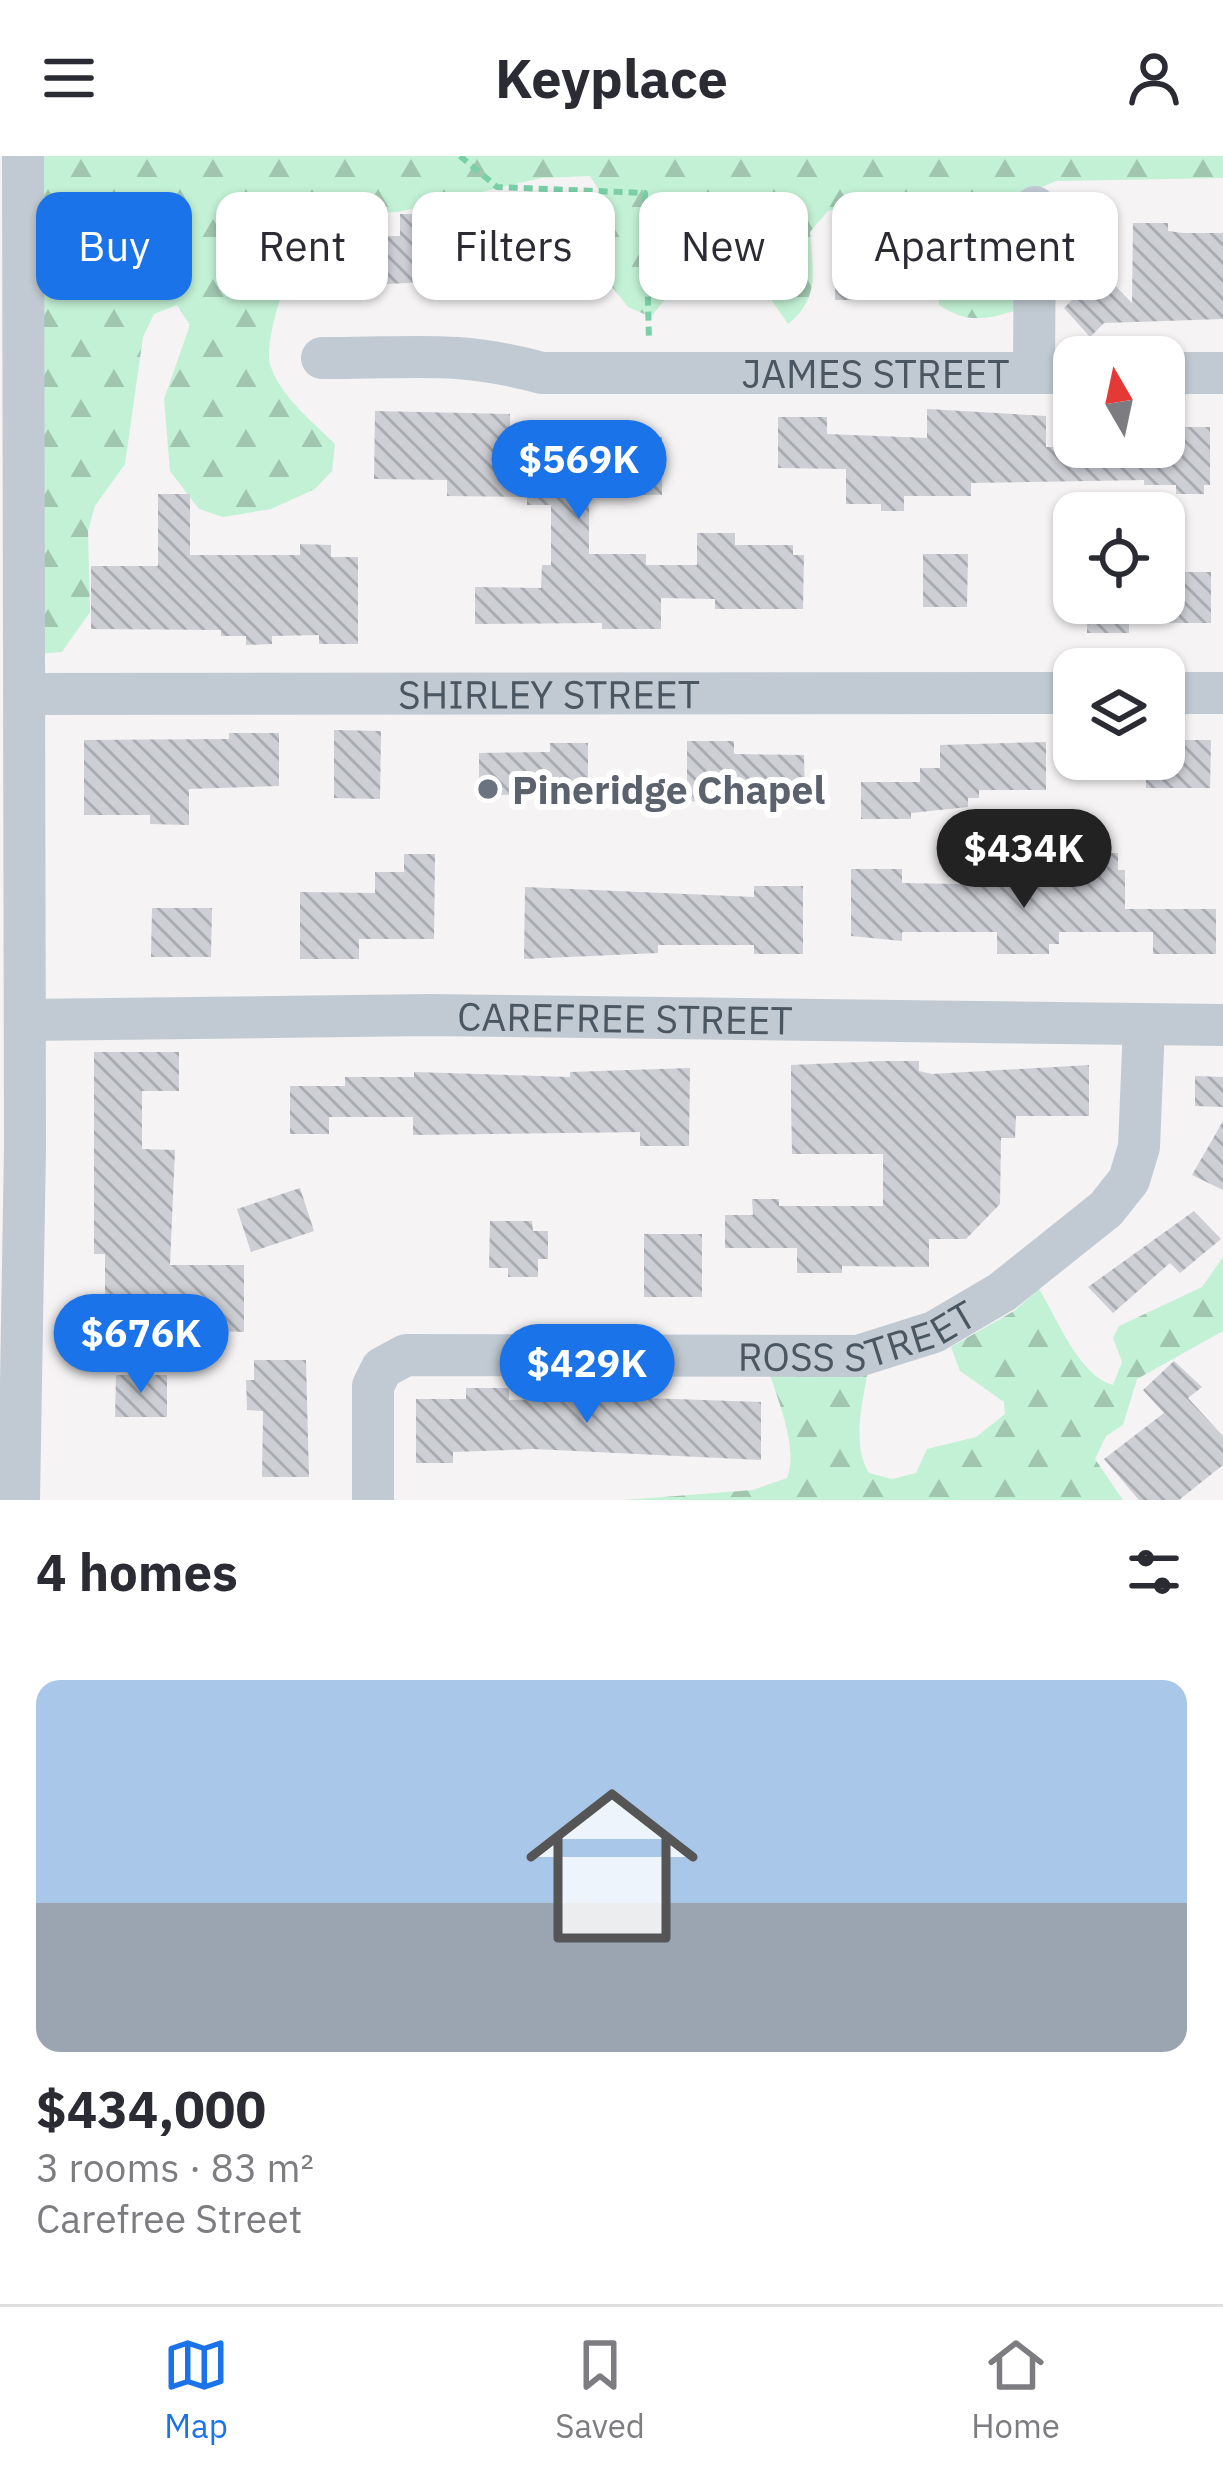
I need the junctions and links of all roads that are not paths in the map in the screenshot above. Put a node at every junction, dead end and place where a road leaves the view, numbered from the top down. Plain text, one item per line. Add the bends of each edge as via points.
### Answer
1 (23, 156) edge
2 (1046, 300) edge
3 (322, 358) dead end
4 (1053, 365) edge
5 (1185, 373) edge
6 (1223, 373) edge
7 (1053, 374) edge
8 (12, 488) edge
9 (1053, 693) edge
10 (1185, 693) edge
11 (1223, 693) edge
12 (24, 694) junction
13 (12, 811) edge
14 (25, 1020) junction
15 (1144, 1025) junction
16 (1223, 1025) edge
17 (12, 1148) edge
18 (19, 1500) edge
19 (373, 1500) edge

1 - 8 street
2 - 4 street
3 - 7 street, JAMES STREET via 421,352 483,357 542,374
5 - 6 street
8 - 12 street
9 - 12 street, SHIRLEY STREET
10 - 11 street
12 - 13 street
13 - 14 street
14 - 15 street, CAREFREE STREET via 429,1015
14 - 17 street
15 - 16 street, CAREFREE STREET
15 - 19 street, ROSS STREET via 1139,1147 1129,1180 1106,1210 1002,1292 934,1332 858,1356 406,1355 382,1368 373,1386
17 - 18 street

